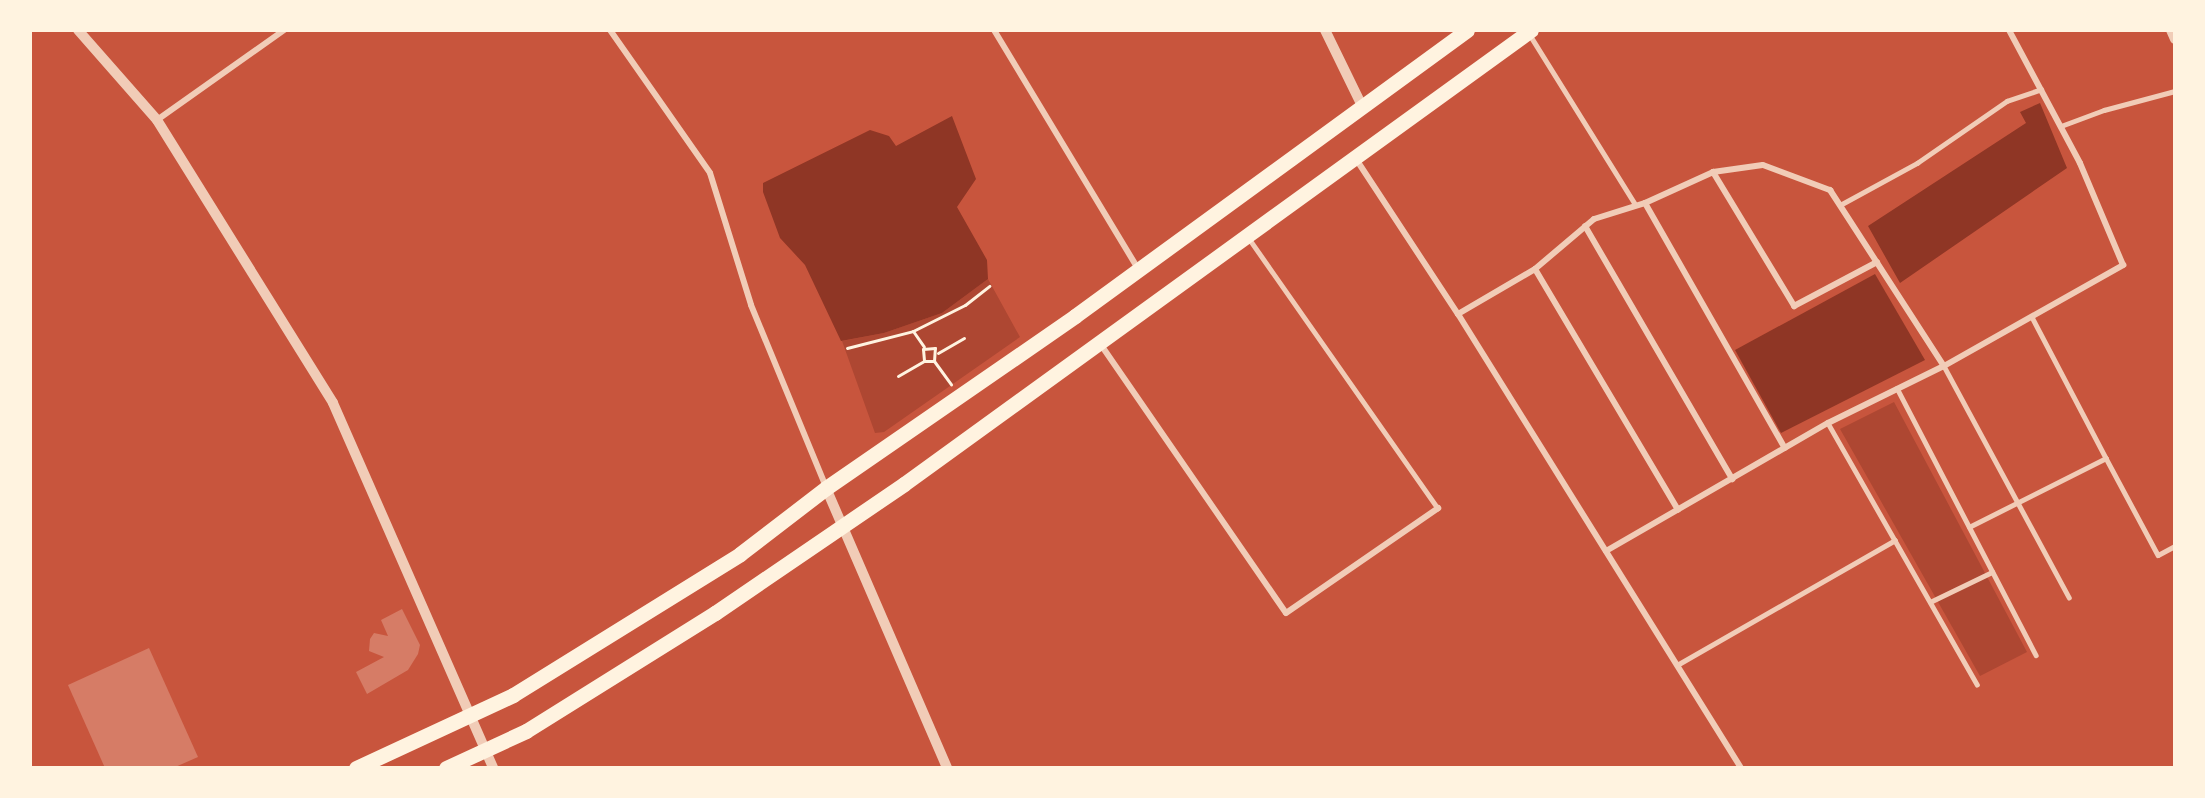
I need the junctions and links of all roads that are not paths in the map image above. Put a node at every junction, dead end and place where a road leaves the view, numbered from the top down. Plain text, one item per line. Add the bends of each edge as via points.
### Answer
1 (78, 30) edge
2 (284, 30) edge
3 (610, 30) edge
4 (994, 30) edge
5 (1325, 30) edge
6 (1467, 30) edge
7 (2009, 30) edge
8 (2171, 30) edge
9 (1530, 31) edge
10 (2175, 39) edge
11 (2041, 89) junction
12 (2175, 91) edge
13 (1362, 106) junction
14 (158, 120) junction
15 (2061, 126) junction
16 (1354, 156) junction
17 (1713, 172) junction
18 (1645, 203) junction
19 (1636, 205) junction
20 (1840, 205) junction
21 (1585, 226) junction
22 (1246, 234) junction
23 (1877, 262) junction
24 (1536, 269) junction
25 (1138, 270) junction
26 (1458, 314) junction
27 (2032, 317) junction
28 (1099, 341) junction
29 (1944, 366) junction
30 (1897, 388) junction
31 (1828, 423) junction
32 (1785, 448) junction
33 (2106, 458) junction
34 (1732, 479) junction
35 (826, 488) junction
36 (1438, 508) joint
37 (1678, 510) junction
38 (842, 526) junction
39 (1969, 527) junction
40 (1895, 540) junction
41 (2175, 546) edge
42 (1606, 551) junction
43 (1992, 572) junction
44 (2069, 597) dead end
45 (1930, 602) junction
46 (2036, 656) dead end
47 (1677, 666) junction
48 (1977, 684) dead end
49 (470, 716) junction
50 (485, 750) junction
51 (356, 768) edge
52 (446, 768) edge
53 (493, 768) edge
54 (947, 768) edge
55 (1741, 768) edge

1 - 14 street
2 - 14 street
3 - 35 street via 710,173 752,305
4 - 25 street
5 - 13 street
6 - 13 main road
7 - 11 street
8 - 10 street
9 - 16 main road
9 - 19 lane
11 - 15 street
11 - 20 lane via 2007,101 1917,163
12 - 15 lane
13 - 25 main road
14 - 49 street via 333,403
15 - 27 street via 2123,265
16 - 22 main road
16 - 26 street
17 - 18 street
17 - 20 street via 1762,165 1782,170 1830,190
17 - 23 street via 1794,306
18 - 19 street
18 - 32 street
19 - 21 street via 1594,219
20 - 23 street
21 - 24 street
21 - 34 street
22 - 28 main road
22 - 36 lane
23 - 29 street
24 - 26 street
24 - 37 street
25 - 35 main road
26 - 42 street
27 - 29 street
27 - 33 lane
28 - 36 street via 1286,613
28 - 38 main road
29 - 30 street
29 - 44 lane
30 - 31 street
30 - 39 lane
31 - 32 street
31 - 40 lane
32 - 34 street
33 - 39 lane
33 - 41 lane via 2158,555
34 - 37 street
35 - 38 street
35 - 49 main road via 740,554 649,613 513,695
37 - 42 street
38 - 50 main road via 715,613 526,731
38 - 54 street
39 - 43 lane
40 - 45 lane
40 - 47 lane
42 - 47 street
43 - 45 lane
43 - 46 lane
45 - 48 lane
47 - 55 street
49 - 50 street
49 - 51 main road
50 - 52 main road
50 - 53 street

